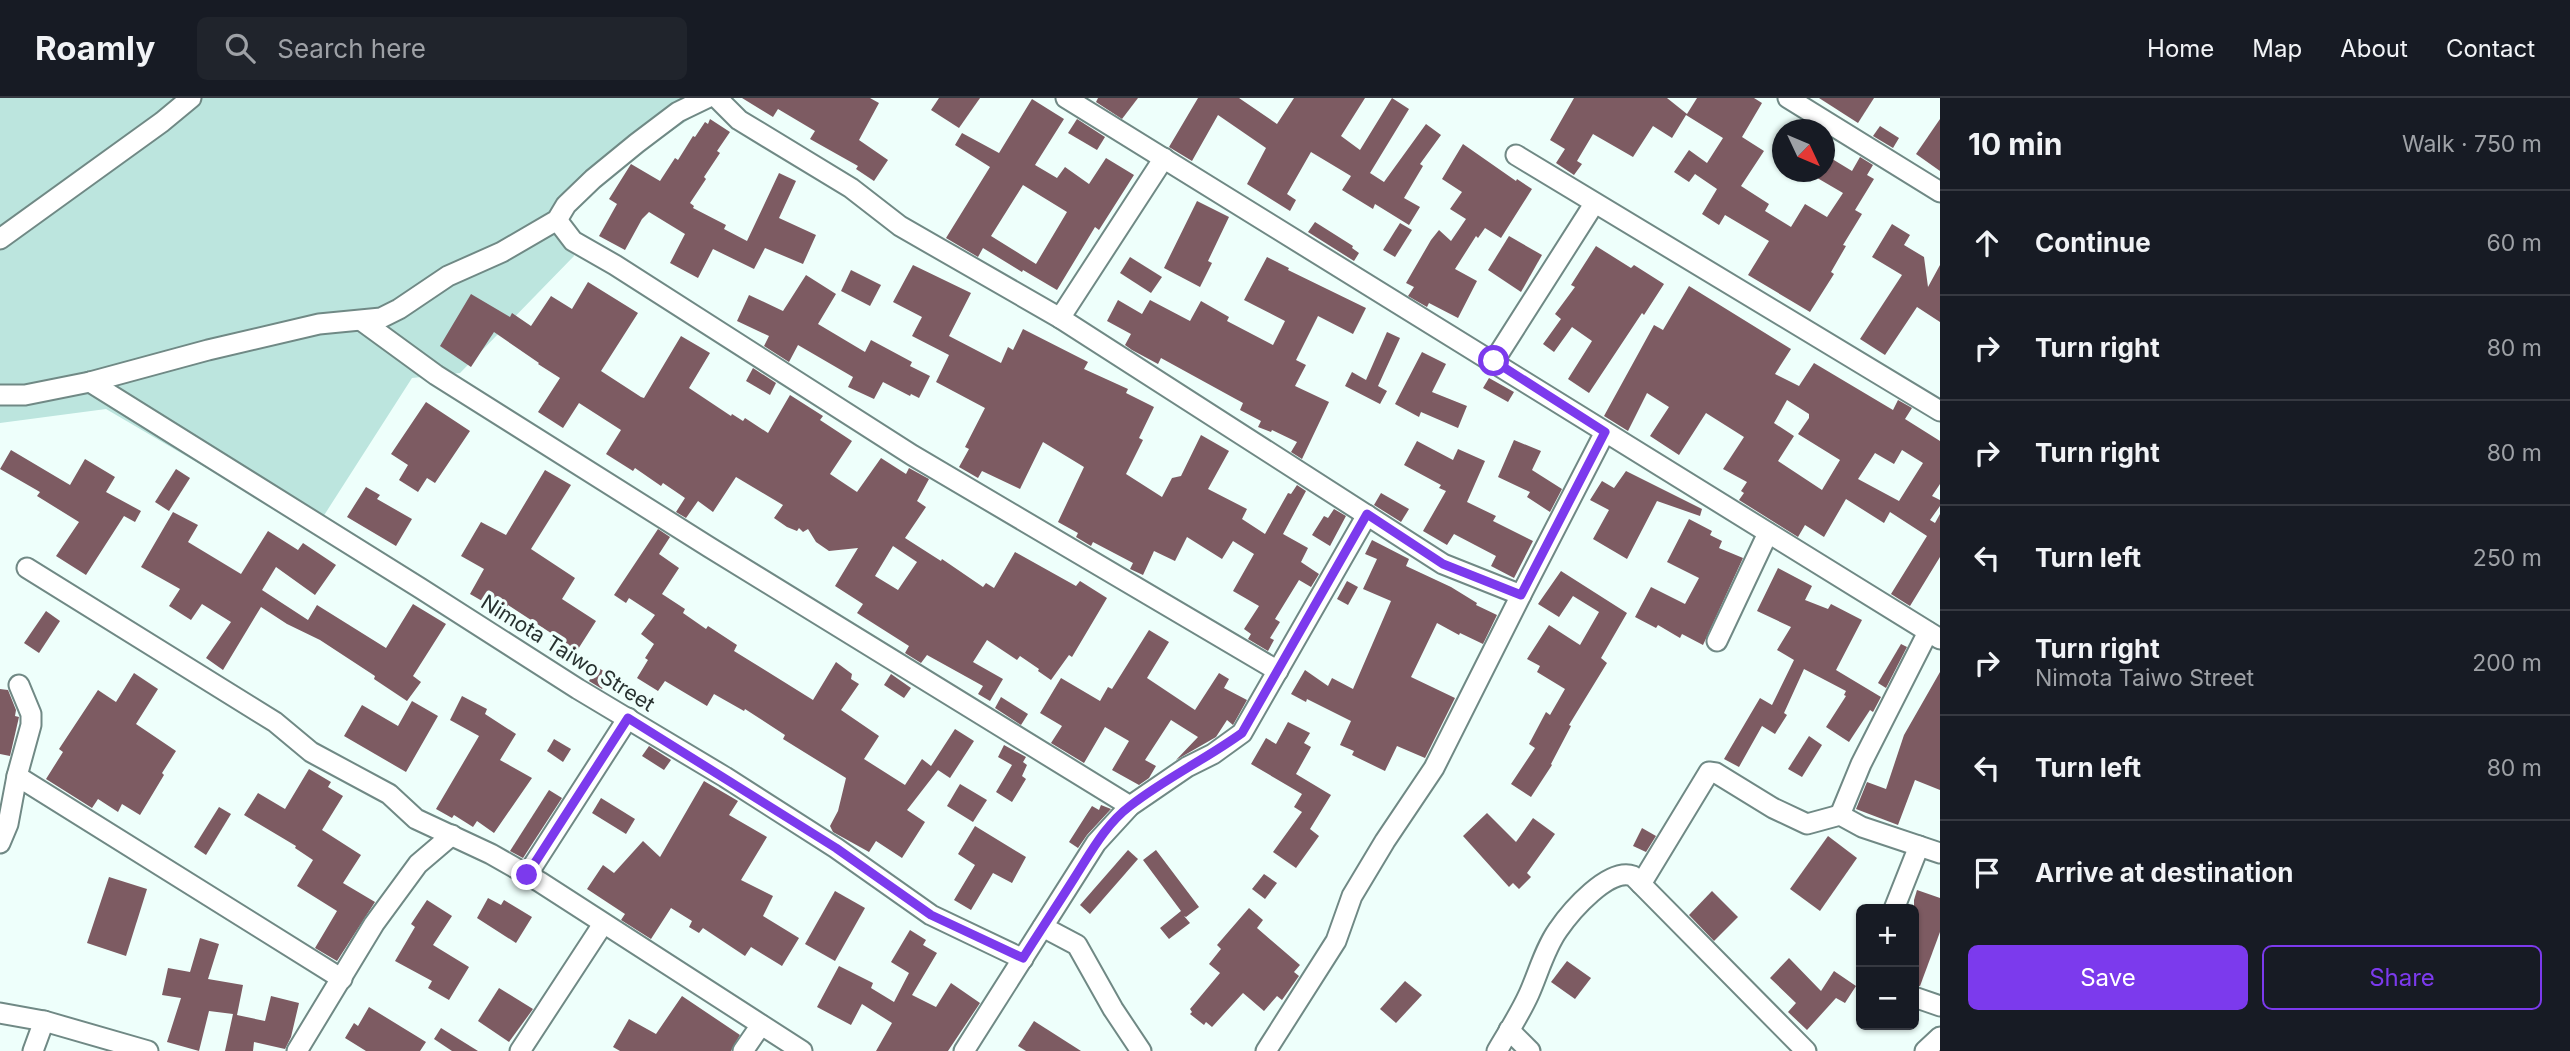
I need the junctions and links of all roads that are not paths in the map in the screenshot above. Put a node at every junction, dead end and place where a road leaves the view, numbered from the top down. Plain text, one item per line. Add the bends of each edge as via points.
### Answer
1 (191, 98) edge
2 (707, 98) edge
3 (717, 98) edge
4 (1066, 98) edge
5 (1788, 98) edge
6 (1516, 155) dead end
7 (1164, 158) junction
8 (1940, 191) edge
9 (1594, 204) junction
10 (557, 220) junction
11 (0, 239) edge
12 (1060, 318) junction
13 (362, 321) junction
14 (1494, 361) junction
15 (90, 382) junction
16 (0, 395) edge
17 (1940, 411) edge
18 (1605, 432) junction
19 (1367, 514) junction
20 (1768, 533) junction
21 (27, 568) dead end
22 (1521, 595) junction
23 (1934, 635) edge
24 (1717, 641) dead end
25 (1278, 671) junction
26 (19, 685) dead end
27 (628, 718) junction
28 (17, 776) junction
29 (1130, 806) junction
30 (1840, 816) junction
31 (452, 835) junction
32 (0, 843) edge
33 (1919, 846) junction
34 (1940, 853) edge
35 (527, 875) junction
36 (1641, 884) junction
37 (1896, 904) edge
38 (603, 924) junction
39 (1043, 927) junction
40 (1023, 958) junction
41 (342, 979) junction
42 (1919, 999) edge
43 (1940, 1006) edge
44 (0, 1013) edge
45 (44, 1021) junction
46 (761, 1025) junction
47 (1509, 1030) junction
48 (1940, 1037) edge
49 (125, 1049) edge
50 (33, 1051) edge
51 (148, 1051) edge
52 (297, 1051) edge
53 (520, 1051) edge
54 (743, 1051) edge
55 (802, 1051) edge
56 (964, 1051) edge
57 (1141, 1051) edge
58 (1266, 1051) edge
59 (1497, 1051) edge
60 (1530, 1051) edge
61 (1806, 1051) edge
62 (1925, 1051) edge

1 - 11 street
2 - 10 street via 678,112 637,142 566,205
3 - 12 street via 739,120 850,188 900,226
4 - 7 street
5 - 8 street
6 - 9 street
7 - 12 street
7 - 14 street
9 - 14 street
9 - 17 street
10 - 13 street via 502,252 448,275 382,318
10 - 25 street via 573,241 912,455
12 - 19 street
13 - 15 street via 278,333
13 - 29 street via 447,382
14 - 18 street
15 - 16 street via 25,395
15 - 27 street, Nimota Taiwo Street
18 - 20 street
18 - 22 street
19 - 22 street via 1443,564
19 - 25 street
20 - 23 street
20 - 24 street
21 - 31 street via 275,722 311,752 388,794 416,819
22 - 58 street via 1434,768 1352,896 1336,941
23 - 30 street via 1861,764
25 - 29 street via 1242,733
26 - 28 street via 31,725
27 - 35 street
27 - 40 street, Nimota Taiwo Street via 836,848 931,915
28 - 32 street
28 - 41 street
29 - 39 street via 1096,843
30 - 33 street
30 - 36 street via 1807,824 1709,772
31 - 35 street
31 - 41 street via 418,864 374,924
33 - 34 street
33 - 37 street
35 - 38 street
36 - 47 street via 1626,874 1596,887 1557,931
36 - 61 street
38 - 46 street
38 - 53 street
39 - 40 street
39 - 57 street via 1077,945
40 - 56 street
41 - 52 street
42 - 43 street
44 - 45 street
45 - 49 street
45 - 50 street
46 - 54 street
46 - 55 street
47 - 59 street
47 - 60 street
48 - 62 street
49 - 51 street

